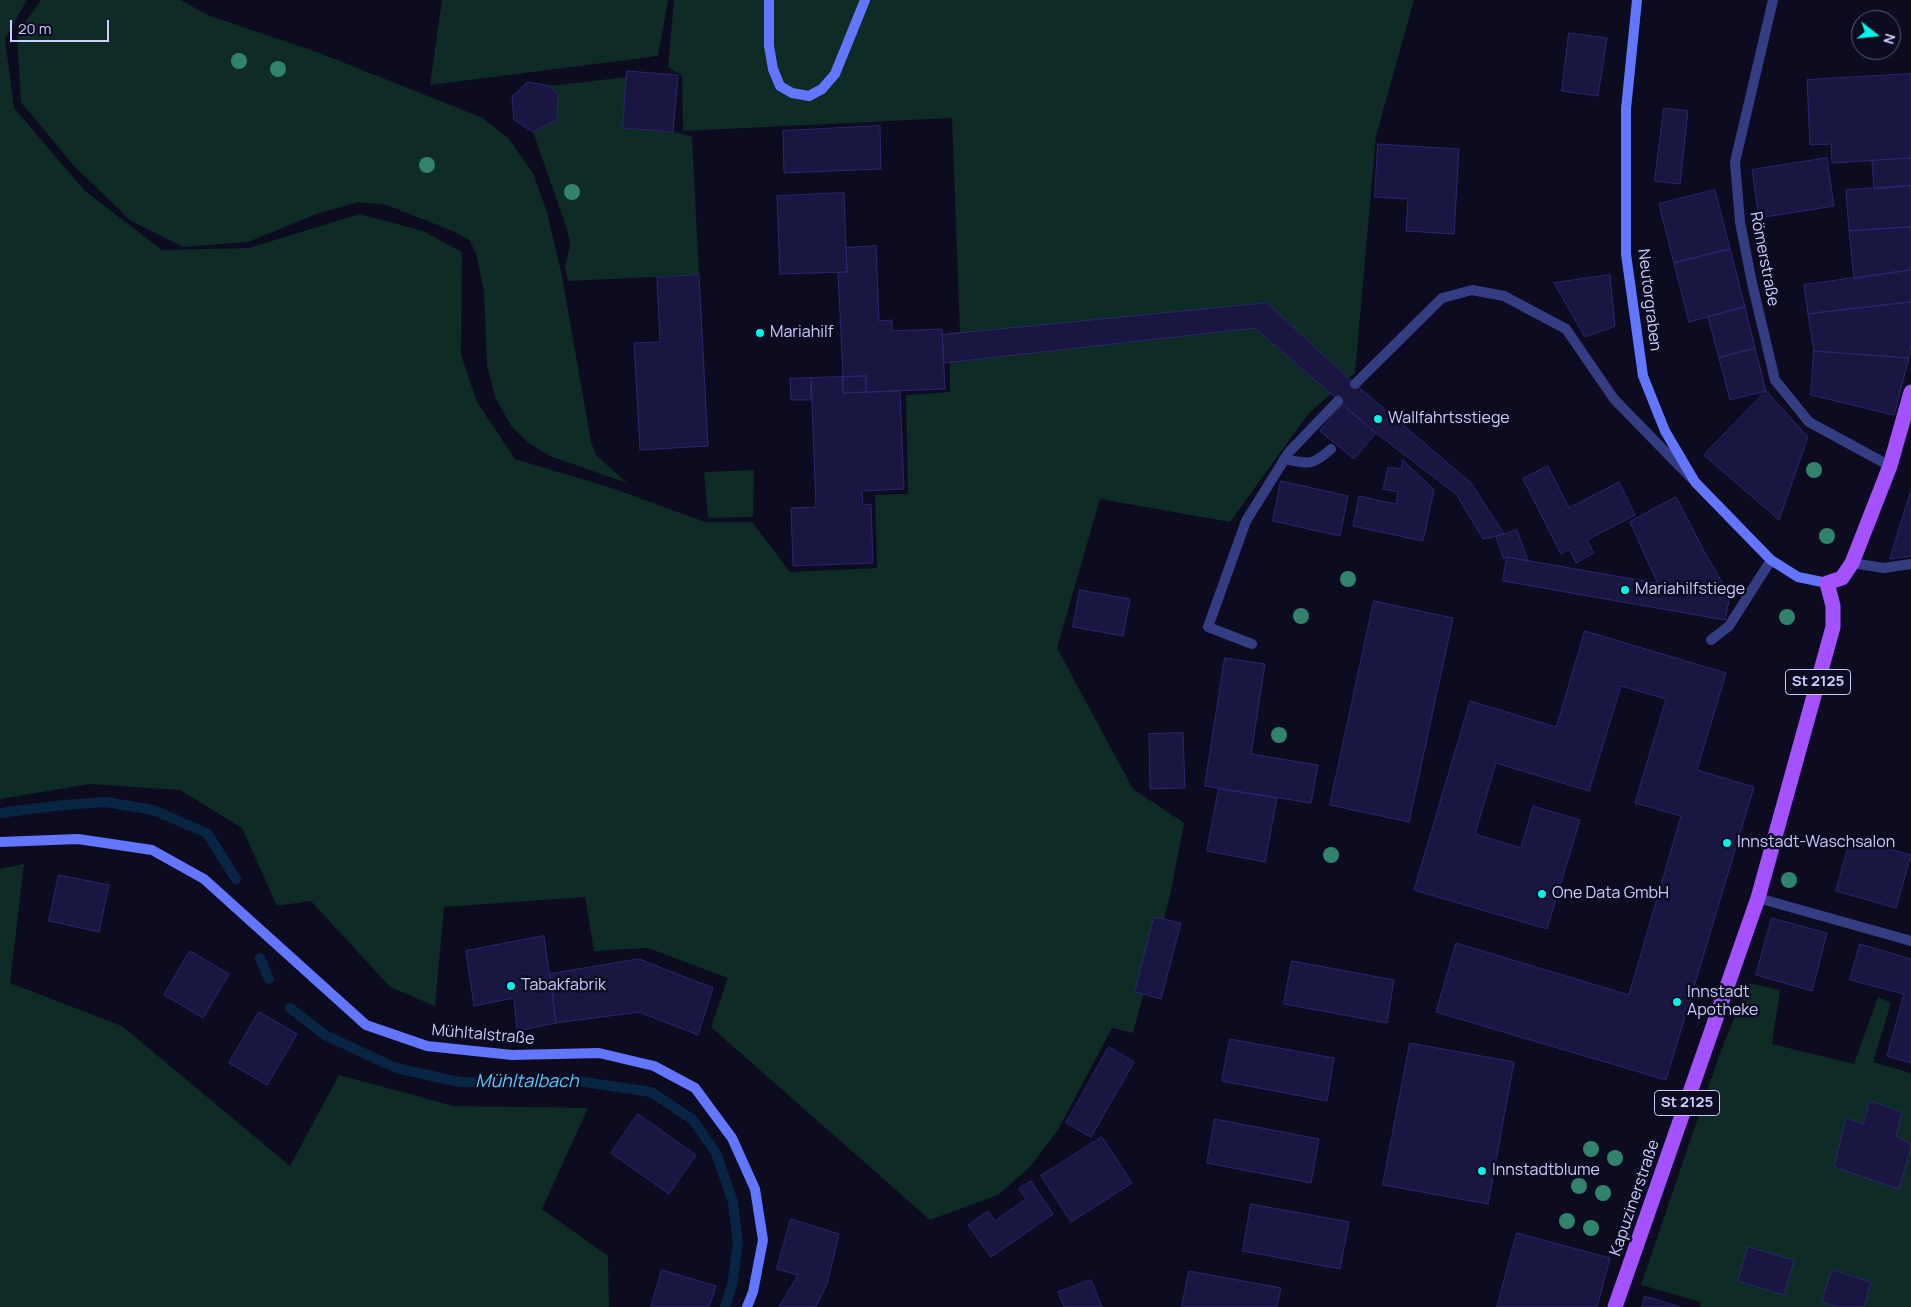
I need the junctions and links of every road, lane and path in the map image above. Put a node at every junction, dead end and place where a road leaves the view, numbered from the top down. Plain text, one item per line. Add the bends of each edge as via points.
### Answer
1 (768, 0) edge
2 (865, 0) edge
3 (1637, 0) edge
4 (1773, 0) edge
5 (1355, 384) dead end
6 (1911, 392) edge
7 (1338, 401) dead end
8 (1331, 449) dead end
9 (1284, 459) junction
10 (1890, 466) junction
11 (1695, 482) junction
12 (1771, 560) junction
13 (1852, 562) junction
14 (1911, 564) edge
15 (1827, 583) junction
16 (1711, 640) dead end
17 (1252, 644) dead end
18 (0, 842) edge
19 (1758, 898) junction
20 (1911, 940) edge
21 (747, 1307) edge
22 (1615, 1307) edge

1 - 2 street via 772,69 780,86 792,93 809,96 822,89 835,74
3 - 11 street, Neutorgraben via 1626,109 1626,254 1643,376 1664,431
4 - 10 street, Römerstraße via 1735,162 1740,222 1775,380 1809,422
5 - 11 street via 1442,298 1472,290 1504,296 1566,329 1614,399
6 - 10 main road
7 - 9 street
8 - 9 street via 1317,461 1304,464
9 - 17 street via 1246,520 1208,627
10 - 13 main road
11 - 12 street, Neutorgraben
12 - 15 street, Neutorgraben via 1798,578
12 - 16 street via 1729,626
13 - 14 street via 1884,568
13 - 15 main road via 1842,578
15 - 19 main road, Kapuzinerstraße / St 2125 via 1833,606 1833,628
18 - 21 street, Mühltalstraße via 78,839 152,850 204,880 366,1025 427,1046 512,1055 599,1053 654,1066 695,1088 732,1138 755,1189 763,1240
19 - 20 street
19 - 22 main road, Kapuzinerstraße / St 2125

